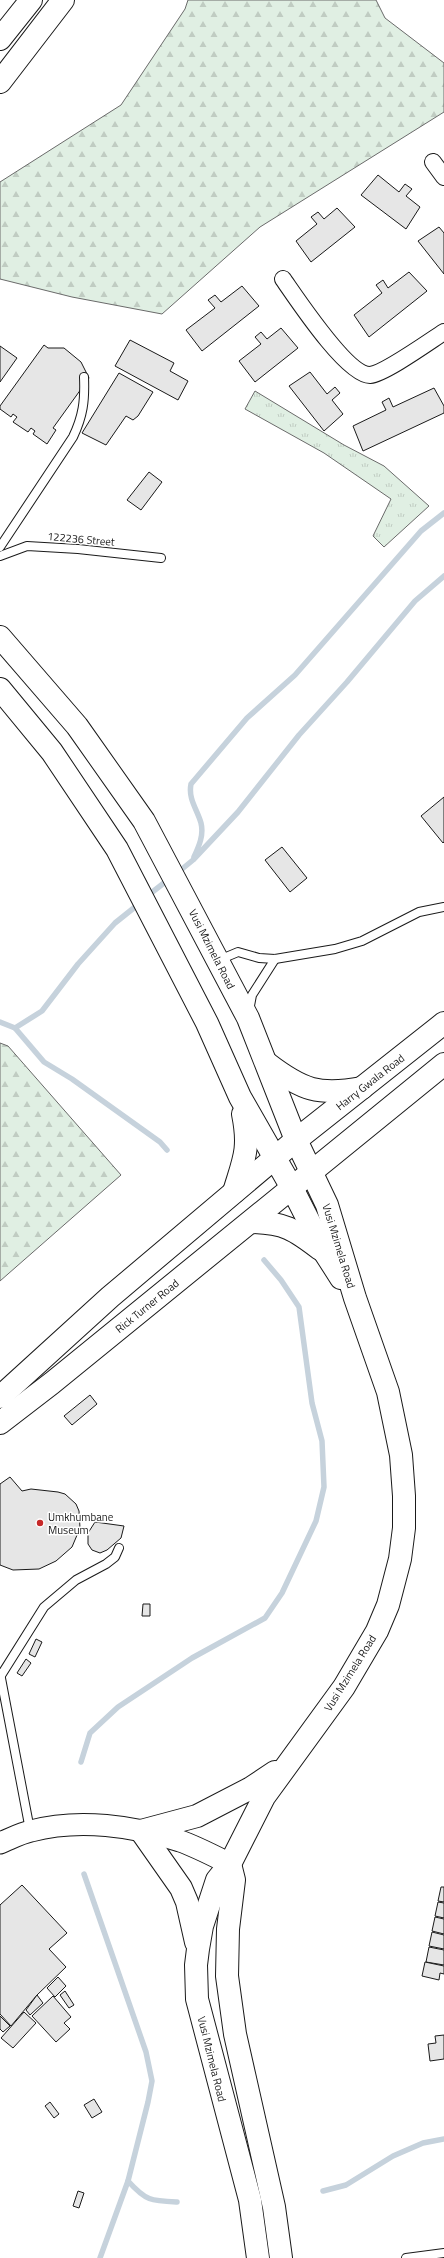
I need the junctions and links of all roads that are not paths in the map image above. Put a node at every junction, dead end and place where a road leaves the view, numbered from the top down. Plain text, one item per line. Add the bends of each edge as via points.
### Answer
1 (31, 0) edge
2 (64, 0) edge
3 (0, 39) edge
4 (0, 82) edge
5 (433, 162) dead end
6 (444, 177) edge
7 (283, 279) dead end
8 (444, 332) edge
9 (84, 377) dead end
10 (0, 547) edge
11 (0, 556) edge
12 (161, 558) dead end
13 (0, 637) edge
14 (0, 689) edge
15 (444, 907) edge
16 (275, 959) junction
17 (218, 960) junction
18 (248, 1018) junction
19 (444, 1023) edge
20 (268, 1064) junction
21 (444, 1064) edge
22 (362, 1088) junction
23 (240, 1097) junction
24 (296, 1140) junction
25 (275, 1160) junction
26 (312, 1172) junction
27 (292, 1188) junction
28 (234, 1192) junction
29 (251, 1222) junction
30 (326, 1253) junction
31 (354, 1298) junction
32 (0, 1397) edge
33 (0, 1423) edge
34 (119, 1548) dead end
35 (0, 1676) edge
36 (286, 1764) junction
37 (30, 1831) junction
38 (142, 1831) junction
39 (0, 1843) edge
40 (230, 1864) junction
41 (198, 1949) junction
42 (444, 2253) edge
43 (258, 2258) edge
44 (281, 2258) edge
45 (406, 2258) edge

1 - 3 main road
2 - 4 main road
5 - 6 street
7 - 8 street via 338,352 361,374 371,375 384,369
9 - 10 lane via 85,397 81,420 73,437
11 - 12 lane, 122236 Street via 27,546
13 - 17 main road, Vusi Mzimela Road via 77,726 144,821
14 - 23 main road, Vusi Mzimela Road via 52,752 117,849 207,1023
15 - 16 lane via 419,912 362,941 335,949
16 - 17 lane via 238,952
16 - 18 lane via 252,995
17 - 18 main road, Vusi Mzimela Road
18 - 20 main road, Vusi Mzimela Road
19 - 22 main road, Harry Gwala Road
20 - 22 main road via 286,1078 321,1092
20 - 24 main road, Vusi Mzimela Road
21 - 26 main road
22 - 24 main road, Harry Gwala Road
23 - 25 main road, Vusi Mzimela Road
23 - 28 main road via 247,1151
24 - 25 main road, Harry Gwala Road
24 - 26 main road, Vusi Mzimela Road
25 - 27 main road, Vusi Mzimela Road
25 - 28 main road
26 - 27 main road, Rick Turner Road
26 - 31 main road, Vusi Mzimela Road via 327,1205
27 - 29 main road, Rick Turner Road
27 - 30 main road, Vusi Mzimela Road
28 - 32 main road via 110,1297
29 - 30 main road via 274,1222 286,1226
29 - 33 main road, Rick Turner Road
30 - 31 main road, Vusi Mzimela Road
31 - 36 main road, Vusi Mzimela Road via 388,1392 397,1427 404,1496 404,1528 400,1559 388,1605 362,1658 344,1687
34 - 35 lane via 115,1557 76,1580 44,1607
35 - 37 lane
36 - 38 main road via 251,1788 198,1816
36 - 40 main road, Vusi Mzimela Road via 264,1797
37 - 38 street via 86,1825
37 - 39 street
38 - 40 street via 181,1841
38 - 41 main road via 182,1888
40 - 41 main road, Vusi Mzimela Road via 213,1887
40 - 44 main road via 234,1880 228,1929 227,1976 235,2034 274,2207
41 - 43 main road, Vusi Mzimela Road via 198,1999 250,2200
42 - 45 lane

